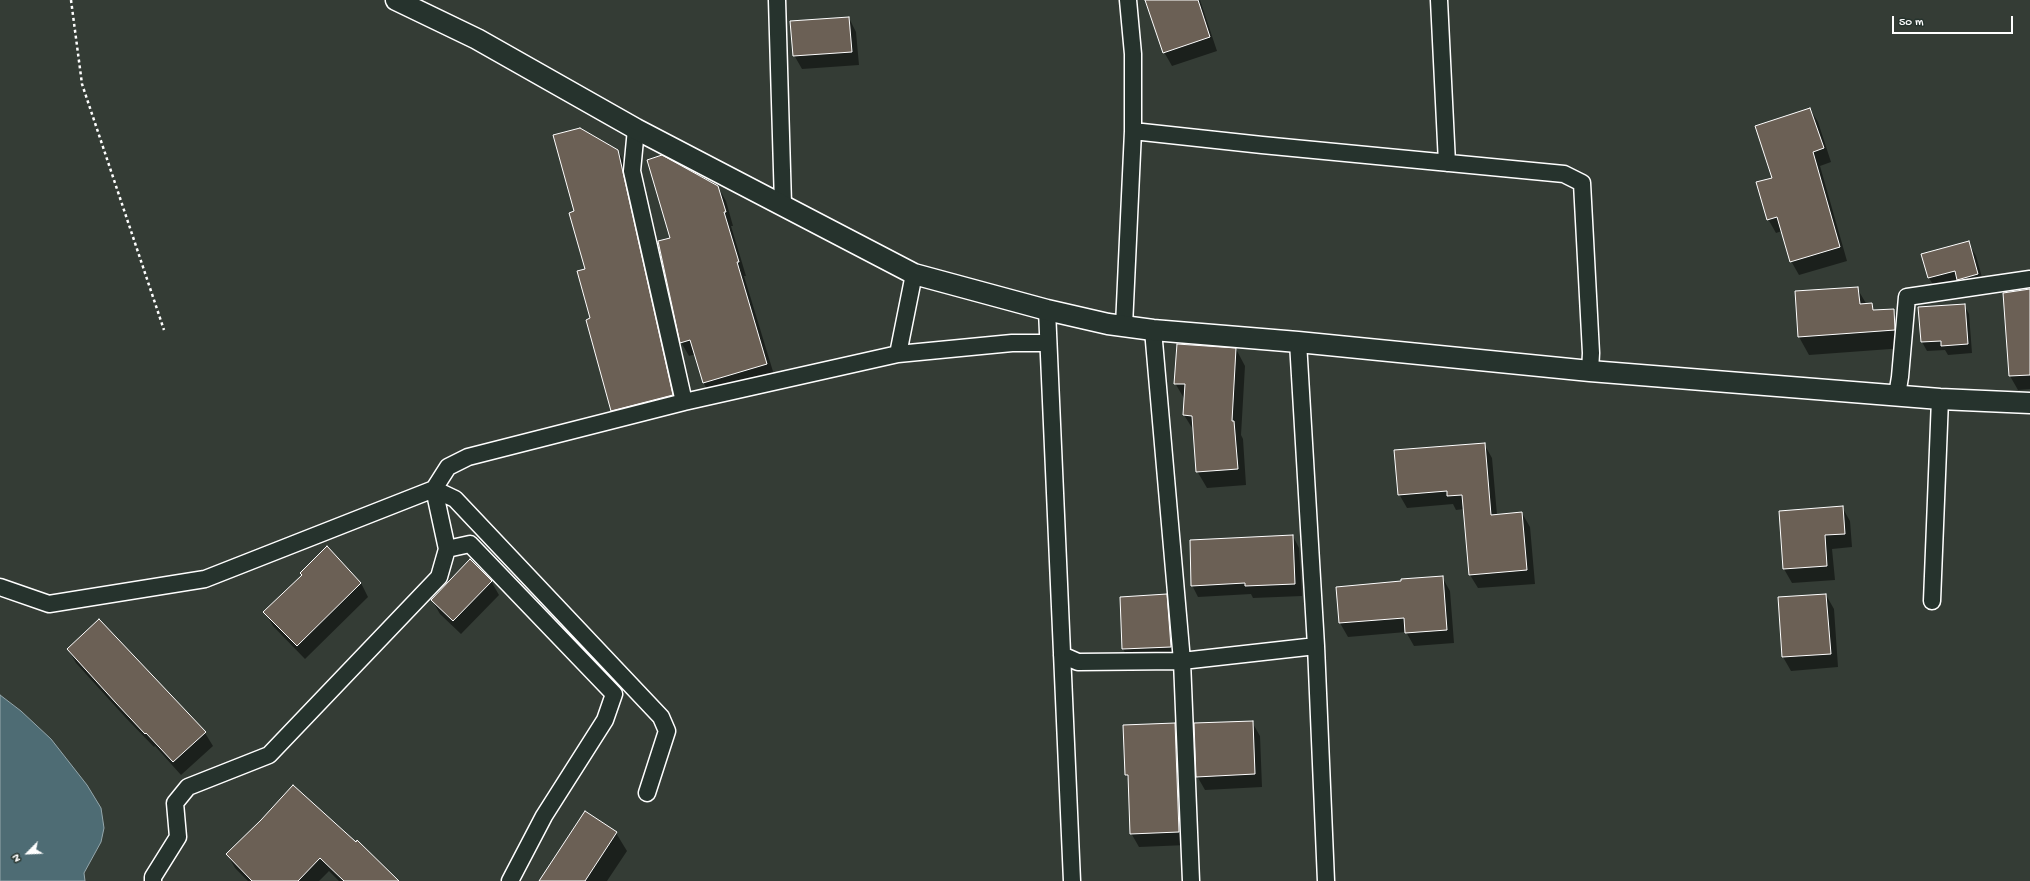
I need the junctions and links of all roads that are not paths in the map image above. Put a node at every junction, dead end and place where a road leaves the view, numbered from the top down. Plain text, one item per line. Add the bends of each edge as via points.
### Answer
1 (396, 0) edge
2 (777, 0) edge
3 (1128, 0) edge
4 (1439, 0) edge
5 (636, 129) junction
6 (1133, 131) junction
7 (1448, 163) junction
8 (783, 204) junction
9 (914, 274) junction
10 (2030, 280) edge
11 (1047, 310) junction
12 (1124, 326) junction
13 (1153, 330) junction
14 (1298, 342) junction
15 (1048, 343) junction
16 (898, 354) junction
17 (1590, 371) junction
18 (1897, 395) junction
19 (1940, 399) junction
20 (684, 402) junction
21 (2030, 403) edge
22 (434, 489) junction
23 (447, 549) junction
24 (0, 587) edge
25 (1932, 601) dead end
26 (1316, 646) junction
27 (1062, 655) junction
28 (1182, 661) junction
29 (647, 793) dead end
30 (153, 881) edge
31 (510, 881) edge
32 (1072, 881) edge
33 (1191, 881) edge
34 (1326, 881) edge

1 - 5 main road via 477,39
2 - 8 street
3 - 6 street via 1133,54
4 - 7 street
5 - 8 main road
5 - 20 street via 632,171
6 - 7 street
6 - 12 street
7 - 17 street via 1564,174 1582,183
8 - 9 main road
9 - 11 main road
9 - 16 street
10 - 18 street via 1907,297
11 - 12 main road
11 - 15 street
12 - 13 main road
13 - 14 main road
13 - 28 street
14 - 17 main road
14 - 26 street
15 - 16 street via 1012,343
15 - 27 street
16 - 20 street
17 - 18 main road
18 - 19 main road
19 - 21 main road
19 - 25 street
20 - 22 street via 468,457 448,467
22 - 23 street
22 - 24 street via 205,579 49,604
22 - 29 street via 455,500 662,717 667,731
23 - 30 street via 440,577 269,755 188,787 175,803 178,837
23 - 31 street via 470,544 614,694 605,720 544,816
26 - 28 street
26 - 34 street
27 - 28 street via 1078,662
27 - 32 street
28 - 33 street

